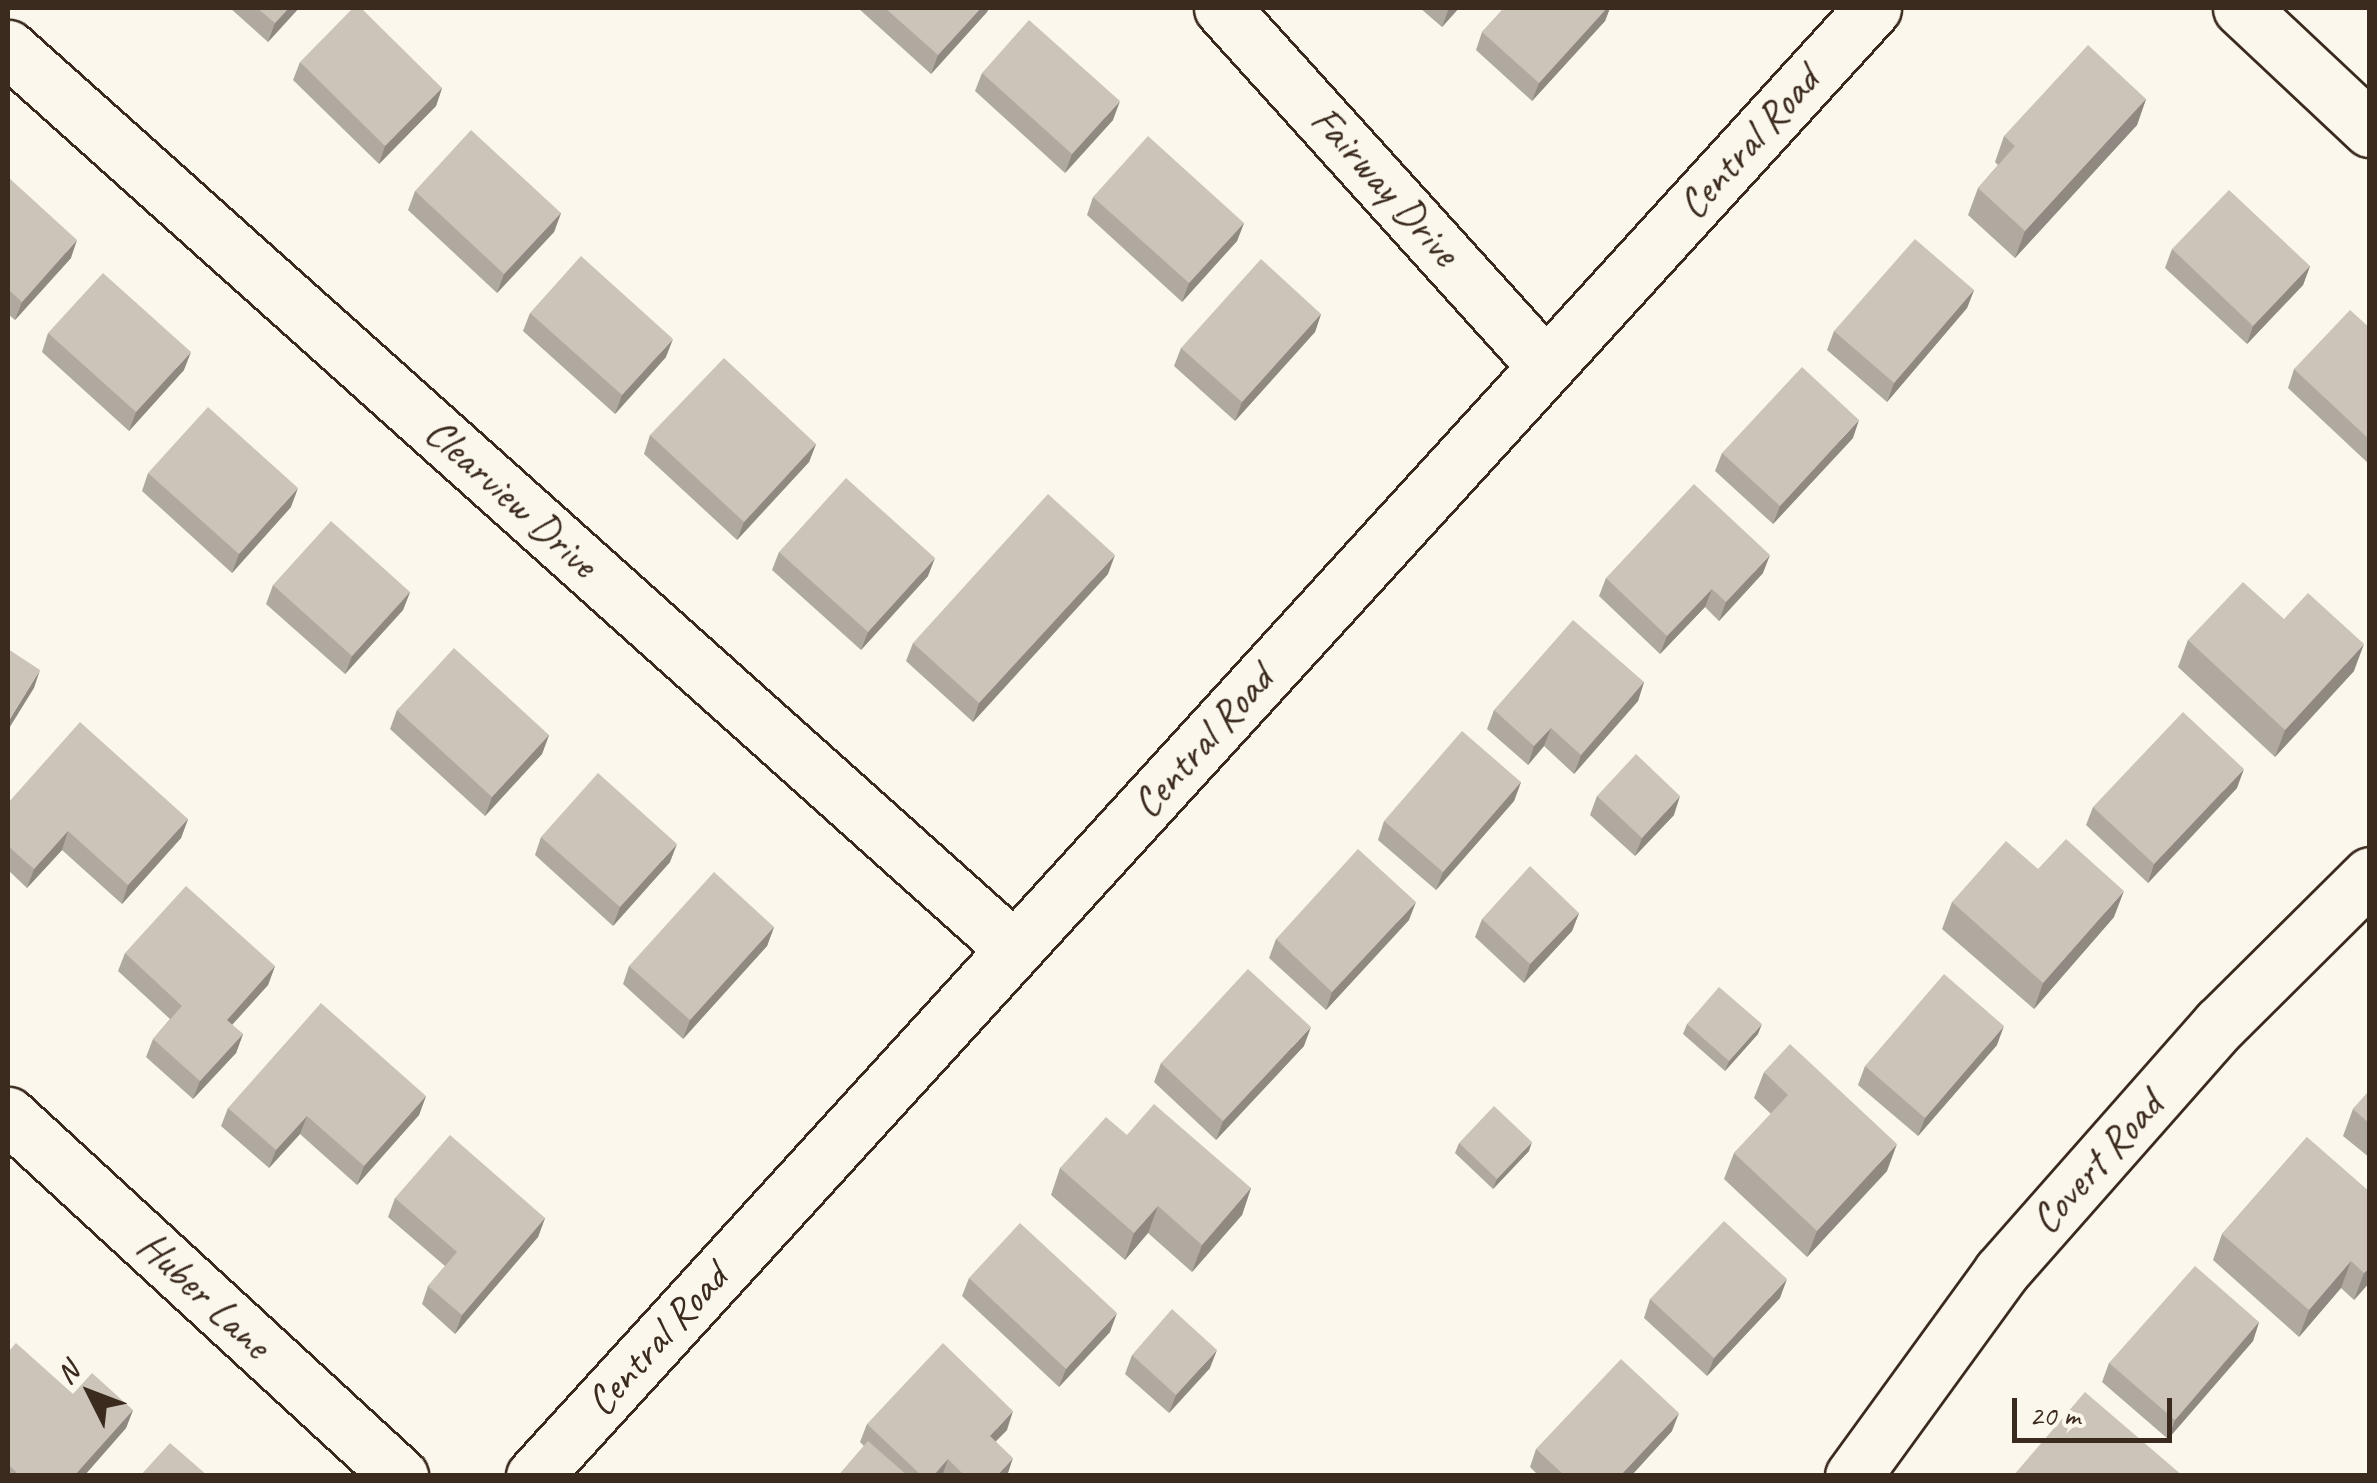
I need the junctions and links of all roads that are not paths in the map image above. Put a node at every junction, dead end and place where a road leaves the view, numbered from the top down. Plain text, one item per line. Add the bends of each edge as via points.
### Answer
1 (1222, 8) edge
2 (1873, 8) edge
3 (2241, 8) edge
4 (8, 48) edge
5 (2370, 128) edge
6 (1546, 366) junction
7 (2370, 875) edge
8 (1014, 949) junction
9 (8, 1115) edge
10 (400, 1476) edge
11 (534, 1476) edge
12 (1853, 1476) edge

1 - 6 street, Fairway Drive
2 - 6 street, Central Road
3 - 5 street
4 - 8 street, Clearview Drive
6 - 8 street, Central Road
7 - 12 street, Covert Road via 2220,1024 2001,1272
8 - 11 street, Central Road
9 - 10 street, Huber Lane

